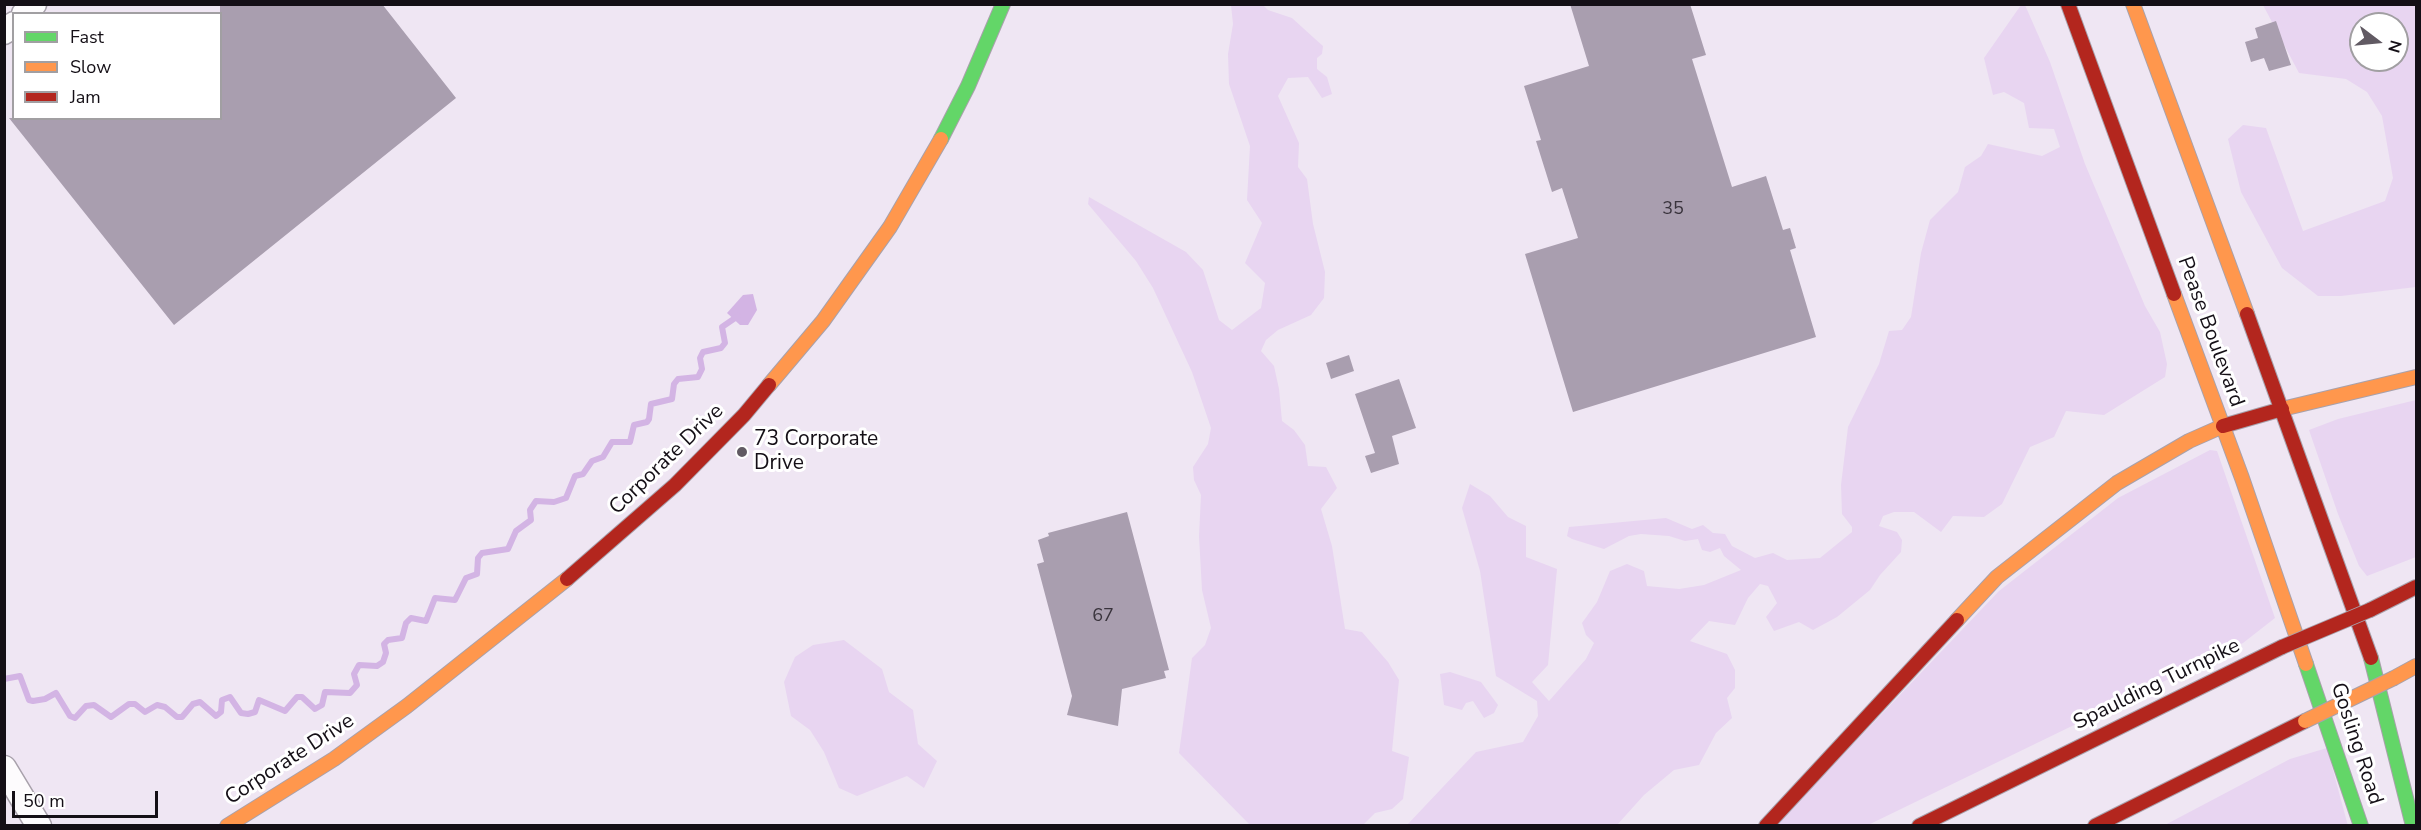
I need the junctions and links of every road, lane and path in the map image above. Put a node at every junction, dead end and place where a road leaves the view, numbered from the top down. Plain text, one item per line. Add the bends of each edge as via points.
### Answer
1 (1003, 4) edge
2 (2068, 4) edge
3 (2133, 4) edge
4 (2416, 377) edge
5 (2282, 409) junction
6 (2223, 426) junction
7 (2416, 587) edge
8 (2368, 645) joint
9 (2416, 666) edge
10 (2312, 675) joint
11 (4, 768) edge
12 (39, 825) edge
13 (227, 825) edge
14 (1766, 825) edge
15 (1919, 825) edge
16 (2095, 825) edge
17 (2361, 825) edge
18 (2413, 825) edge

1 - 13 main road, Corporate Drive via 968,86 890,227 823,321 744,415 675,485 543,600 334,759
2 - 6 main road, Pease Boulevard
3 - 5 main road, Pease Boulevard
4 - 5 main road
5 - 6 main road
5 - 8 main road, Pease Boulevard
6 - 10 main road, Pease Boulevard
6 - 14 main road via 2116,483 1997,577
7 - 15 main road, Spaulding Turnpike, bridge via 2282,647
8 - 18 main road, Gosling Road
9 - 16 main road, bridge
10 - 17 main road, Gosling Road
11 - 12 street

